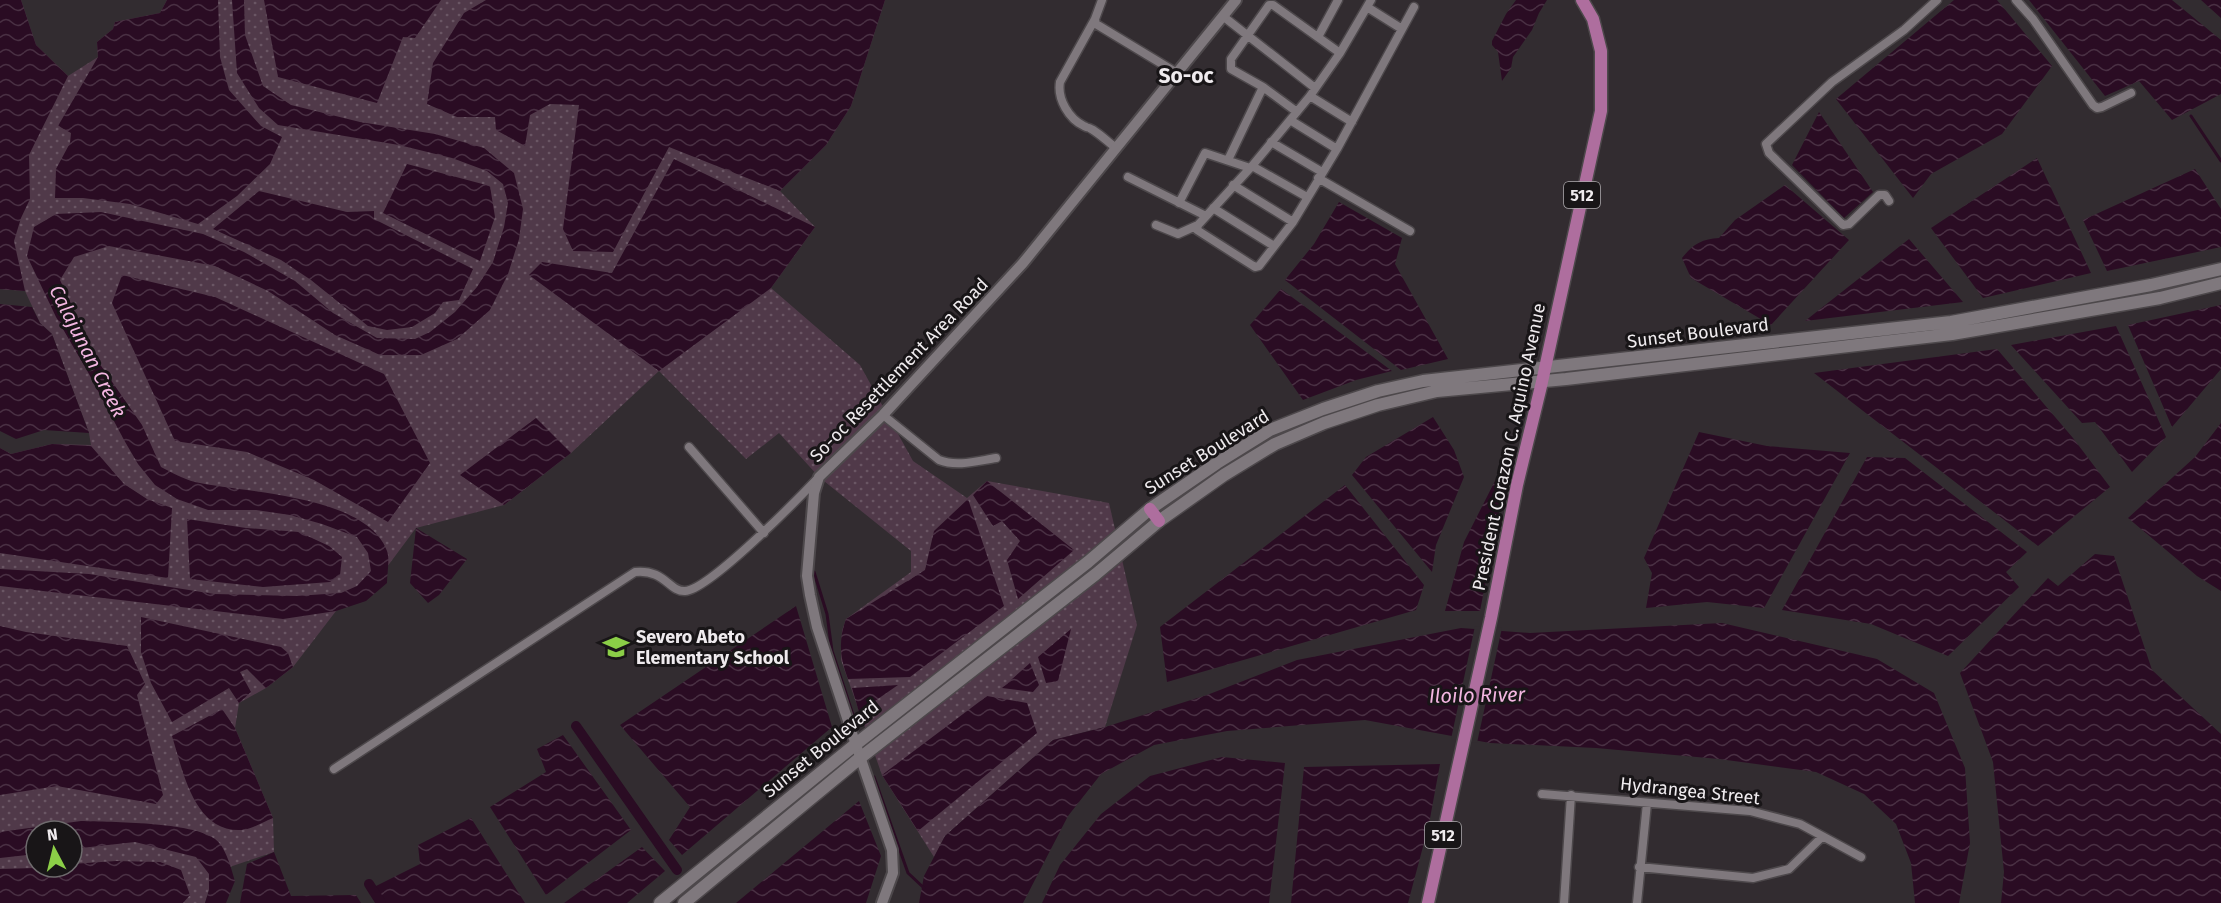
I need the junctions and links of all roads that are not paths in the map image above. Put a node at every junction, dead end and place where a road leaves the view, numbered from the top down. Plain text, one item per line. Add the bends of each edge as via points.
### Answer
1 (1102, 0) edge
2 (1236, 0) edge
3 (1338, 0) edge
4 (1582, 0) edge
5 (1937, 0) edge
6 (2016, 0) edge
7 (1369, 3) edge
8 (1414, 7) dead end
9 (1224, 17) junction
10 (1095, 19) junction
11 (1402, 29) junction
12 (1248, 35) junction
13 (1318, 37) junction
14 (1340, 53) junction
15 (1177, 73) junction
16 (1263, 87) junction
17 (1312, 92) junction
18 (2131, 93) dead end
19 (1297, 112) junction
20 (1290, 120) junction
21 (1352, 122) junction
22 (1271, 142) junction
23 (1116, 148) junction
24 (1337, 149) junction
25 (1228, 160) junction
26 (1251, 167) junction
27 (1320, 175) junction
28 (1128, 177) dead end
29 (1233, 185) junction
30 (1307, 197) junction
31 (1889, 201) dead end
32 (1179, 203) junction
33 (1213, 208) junction
34 (1206, 216) junction
35 (1293, 222) junction
36 (1155, 225) dead end
37 (1198, 225) junction
38 (1410, 231) dead end
39 (1274, 246) junction
40 (2221, 269) edge
41 (2221, 283) edge
42 (1984, 322) junction
43 (1545, 369) junction
44 (1542, 382) junction
45 (884, 415) junction
46 (689, 447) dead end
47 (996, 458) dead end
48 (819, 477) junction
49 (1150, 509) junction
50 (1159, 521) junction
51 (764, 533) junction
52 (855, 744) junction
53 (860, 758) junction
54 (334, 769) dead end
55 (1542, 794) dead end
56 (1571, 795) junction
57 (1647, 802) junction
58 (1822, 837) junction
59 (1861, 858) dead end
60 (1639, 867) junction
61 (660, 903) edge
62 (684, 903) edge
63 (882, 903) edge
64 (1428, 903) edge
65 (1564, 903) edge
66 (1637, 903) edge

1 - 10 street
2 - 9 street, So-oc Resettlement Area Road
3 - 13 street
4 - 43 main road, President Corazon C. Aquino Avenue / 512 via 1593,19 1601,51 1601,111
5 - 31 street via 1904,30 1832,82 1766,144 1769,153 1843,225 1882,194
6 - 18 street via 2093,105 2102,108
7 - 11 street
7 - 14 street
8 - 11 street
9 - 12 street
9 - 15 street, So-oc Resettlement Area Road
10 - 15 street via 1096,24
10 - 23 street via 1059,89 1069,113
11 - 21 street
12 - 13 street via 1271,5
12 - 16 street via 1231,59 1231,69
12 - 17 street
13 - 14 street
14 - 17 street
15 - 23 street, So-oc Resettlement Area Road
16 - 19 street
16 - 25 street
17 - 19 street
17 - 21 street
19 - 20 street
20 - 22 street
20 - 24 street
21 - 24 street
22 - 26 street
22 - 27 street
23 - 45 street, So-oc Resettlement Area Road via 1023,263
24 - 27 street
25 - 26 street
25 - 32 street via 1203,154
26 - 29 street
26 - 30 street
27 - 30 street
27 - 38 street
28 - 32 street
29 - 33 street
29 - 35 street
30 - 35 street
32 - 34 street
33 - 34 street
33 - 39 street
34 - 37 street
35 - 39 street
36 - 37 street via 1178,234
37 - 39 street via 1197,230 1255,267
40 - 42 main road, Sunset Boulevard
41 - 42 main road, Sunset Boulevard via 2160,297
42 - 43 main road, Sunset Boulevard via 1951,322
42 - 44 main road, Sunset Boulevard via 1929,337
43 - 44 main road, President Corazon C. Aquino Avenue / 512
43 - 49 main road, Sunset Boulevard via 1424,381 1323,409 1270,430
44 - 50 main road, Sunset Boulevard via 1437,391 1324,423 1275,444
44 - 64 main road, President Corazon C. Aquino Avenue / 512
45 - 47 street via 946,462
45 - 48 street, So-oc Resettlement Area Road
46 - 51 street
48 - 51 street
48 - 52 street, So-oc Resettlement Area Road via 814,493 807,576 818,627
49 - 50 main road
49 - 52 main road, Sunset Boulevard via 1079,570
50 - 53 main road, Sunset Boulevard
51 - 54 street via 687,592 676,590 656,574 635,572
52 - 53 street, So-oc Resettlement Area Road
52 - 61 main road, Sunset Boulevard
53 - 62 main road, Sunset Boulevard
53 - 63 street, So-oc Resettlement Area Road via 892,850 893,873
55 - 56 street, Hydrangea Street
56 - 57 street, Hydrangea Street
56 - 65 street
57 - 58 street, Hydrangea Street via 1750,811 1800,824
57 - 60 street
58 - 59 street, Hydrangea Street
58 - 60 street via 1789,869 1753,878
60 - 66 street

